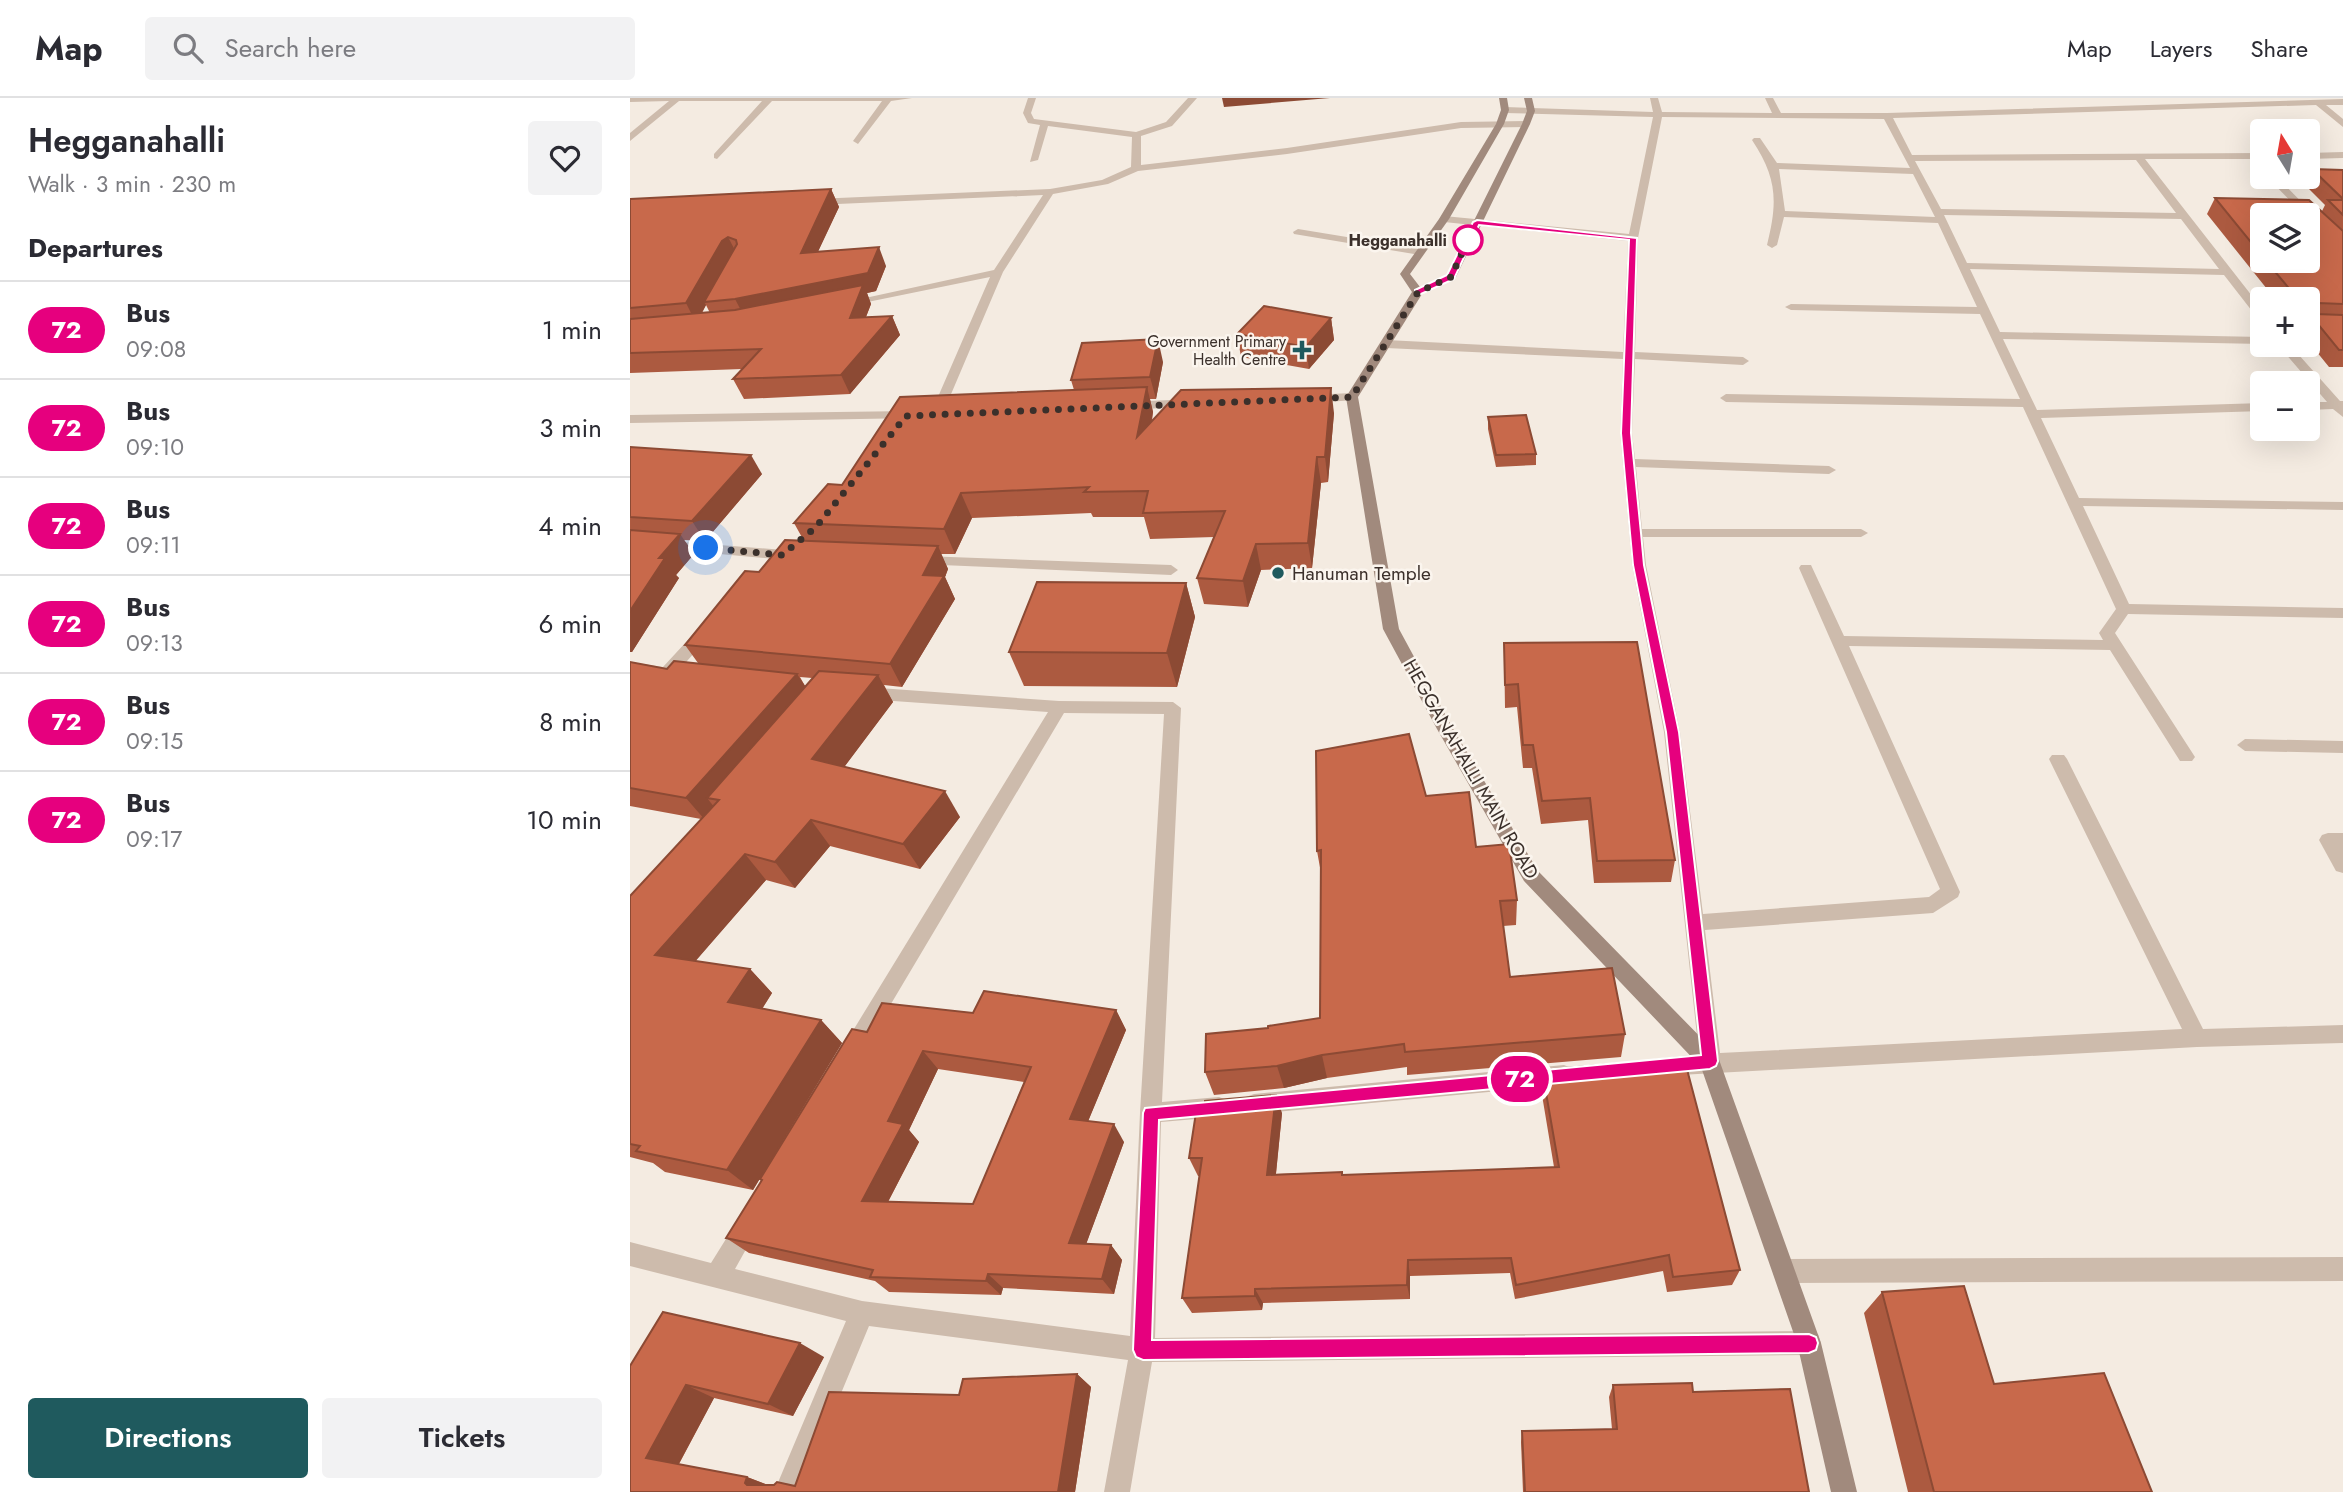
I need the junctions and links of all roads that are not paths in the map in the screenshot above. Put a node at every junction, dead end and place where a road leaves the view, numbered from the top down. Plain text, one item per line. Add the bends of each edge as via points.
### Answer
1 (908, 98) edge
2 (1032, 98) edge
3 (1193, 98) edge
4 (1503, 98) edge
5 (1528, 98) edge
6 (1654, 98) edge
7 (1769, 98) edge
8 (2049, 98) edge
9 (2172, 98) edge
10 (636, 99) edge
11 (677, 99) edge
12 (769, 99) edge
13 (799, 99) edge
14 (888, 99) edge
15 (2270, 102) edge
16 (2343, 102) edge
17 (2318, 103) junction
18 (1954, 106) dead end
19 (2181, 107) junction
20 (1505, 110) junction
21 (2059, 110) junction
22 (1531, 111) junction
23 (1658, 115) junction
24 (1777, 115) junction
25 (1960, 115) junction
26 (1886, 116) junction
27 (1045, 123) junction
28 (1500, 124) junction
29 (1526, 124) junction
30 (2343, 124) edge
31 (1137, 135) junction
32 (630, 138) edge
33 (1756, 140) dead end
34 (858, 141) dead end
35 (2343, 155) edge
36 (717, 156) dead end
37 (2250, 156) edge
38 (2320, 156) edge
39 (1909, 158) junction
40 (2139, 158) junction
41 (1034, 160) dead end
42 (1774, 166) junction
43 (1136, 168) junction
44 (1916, 171) junction
45 (2284, 189) edge
46 (1050, 192) junction
47 (804, 202) edge
48 (1780, 214) junction
49 (1940, 216) junction
50 (2184, 216) junction
51 (1444, 219) junction
52 (1477, 222) junction
53 (1298, 232) dead end
54 (1633, 238) junction
55 (1772, 245) dead end
56 (2343, 250) edge
57 (1420, 252) junction
58 (1963, 266) junction
59 (998, 272) junction
60 (2227, 272) junction
61 (1418, 292) junction
62 (2250, 301) edge
63 (838, 305) edge
64 (1791, 307) dead end
65 (1984, 311) junction
66 (1995, 335) junction
67 (2250, 341) edge
68 (1386, 344) junction
69 (1629, 356) junction
70 (2295, 357) edge
71 (1743, 361) dead end
72 (1352, 397) junction
73 (1726, 398) dead end
74 (1297, 399) edge
75 (1200, 403) edge
76 (1117, 406) edge
77 (2320, 406) edge
78 (2250, 407) edge
79 (2341, 407) edge
80 (2030, 408) junction
81 (630, 419) edge
82 (1629, 463) junction
83 (1829, 470) dead end
84 (2074, 502) junction
85 (2343, 506) edge
86 (1636, 533) junction
87 (1861, 533) dead end
88 (799, 541) edge
89 (630, 542) edge
90 (782, 555) junction
91 (810, 556) edge
92 (907, 560) edge
93 (765, 567) edge
94 (1806, 568) dead end
95 (1171, 570) dead end
96 (2124, 609) junction
97 (2343, 613) edge
98 (711, 623) edge
99 (1839, 641) junction
100 (2115, 645) junction
101 (630, 668) edge
102 (667, 673) junction
103 (694, 676) edge
104 (842, 691) edge
105 (1059, 707) junction
106 (2245, 745) dead end
107 (2343, 747) edge
108 (2186, 757) dead end
109 (2059, 759) dead end
110 (2343, 840) edge
111 (2343, 866) edge
112 (1695, 923) junction
113 (2343, 1034) edge
114 (2197, 1038) junction
115 (1710, 1061) junction
116 (846, 1062) edge
117 (1642, 1068) edge
118 (1587, 1073) edge
119 (1151, 1113) junction
120 (761, 1203) edge
121 (630, 1254) edge
122 (2343, 1269) edge
123 (1786, 1271) junction
124 (718, 1274) junction
125 (862, 1313) junction
126 (1809, 1343) junction
127 (1143, 1350) junction
128 (787, 1492) edge
129 (1117, 1492) edge
130 (1844, 1492) edge

1 - 14 street
2 - 27 street via 1027,113 1031,121
3 - 31 street via 1169,124
4 - 20 main road
5 - 22 main road
6 - 23 street
7 - 24 street
8 - 21 street
9 - 19 street
10 - 11 street
11 - 12 street
11 - 32 street
12 - 13 street
12 - 36 street
13 - 14 street
14 - 34 street
15 - 17 street
15 - 19 street
16 - 17 street
17 - 30 street
18 - 25 street
19 - 21 street
20 - 22 street
20 - 28 main road
21 - 25 street
22 - 23 street
22 - 29 main road
23 - 24 street
23 - 54 street
24 - 26 street
25 - 26 street
26 - 39 street
27 - 31 street
27 - 41 street
28 - 29 street
28 - 43 street via 1417,130
28 - 51 main road
29 - 52 main road
31 - 43 street
33 - 42 street
35 - 38 street
37 - 40 street
39 - 40 street
39 - 44 street
40 - 50 street
42 - 44 street
42 - 48 street
43 - 46 street via 1105,182
44 - 49 street
45 - 56 street
46 - 47 street
46 - 59 street
48 - 49 street
48 - 55 street
49 - 50 street
49 - 58 street
50 - 60 street
51 - 52 street
51 - 57 main road
52 - 54 street
52 - 61 main road via 1451,277
53 - 57 street
54 - 69 street
57 - 61 main road via 1405,274
58 - 60 street
58 - 65 street
59 - 63 street
59 - 81 street via 944,413 902,421
60 - 62 street
61 - 68 main road
64 - 65 street
65 - 66 street
66 - 67 street
66 - 80 street
68 - 69 street
68 - 72 main road
69 - 71 street
69 - 82 street
70 - 79 street
72 - 74 street
72 - 115 main road, HEGGANAHALLI MAIN ROAD via 1391,629 1531,876
73 - 80 street
75 - 76 street
77 - 79 street
78 - 80 street
80 - 84 street
82 - 83 street
82 - 86 street
84 - 85 street
84 - 96 street
86 - 87 street
86 - 112 street via 1672,732
88 - 90 street
89 - 90 street
90 - 91 street
90 - 93 street
92 - 95 street
94 - 99 street
96 - 97 street
96 - 100 street via 2107,633
98 - 102 street
99 - 100 street
99 - 112 street via 1951,892 1933,905
100 - 108 street
101 - 102 street
102 - 103 street
104 - 105 street
105 - 116 street
105 - 119 street via 1173,708
106 - 107 street
109 - 114 street
110 - 111 street via 2328,840
112 - 115 street
113 - 114 street
114 - 115 street
115 - 117 street
115 - 123 main road, HEGGANAHALLI MAIN ROAD
118 - 119 street
119 - 127 street
120 - 124 street
121 - 124 street
122 - 123 street
123 - 126 main road, HEGGANAHALLI MAIN ROAD
124 - 125 street
125 - 127 street
125 - 128 street
126 - 127 street
126 - 130 main road, HEGGANAHALLI MAIN ROAD
127 - 129 street

